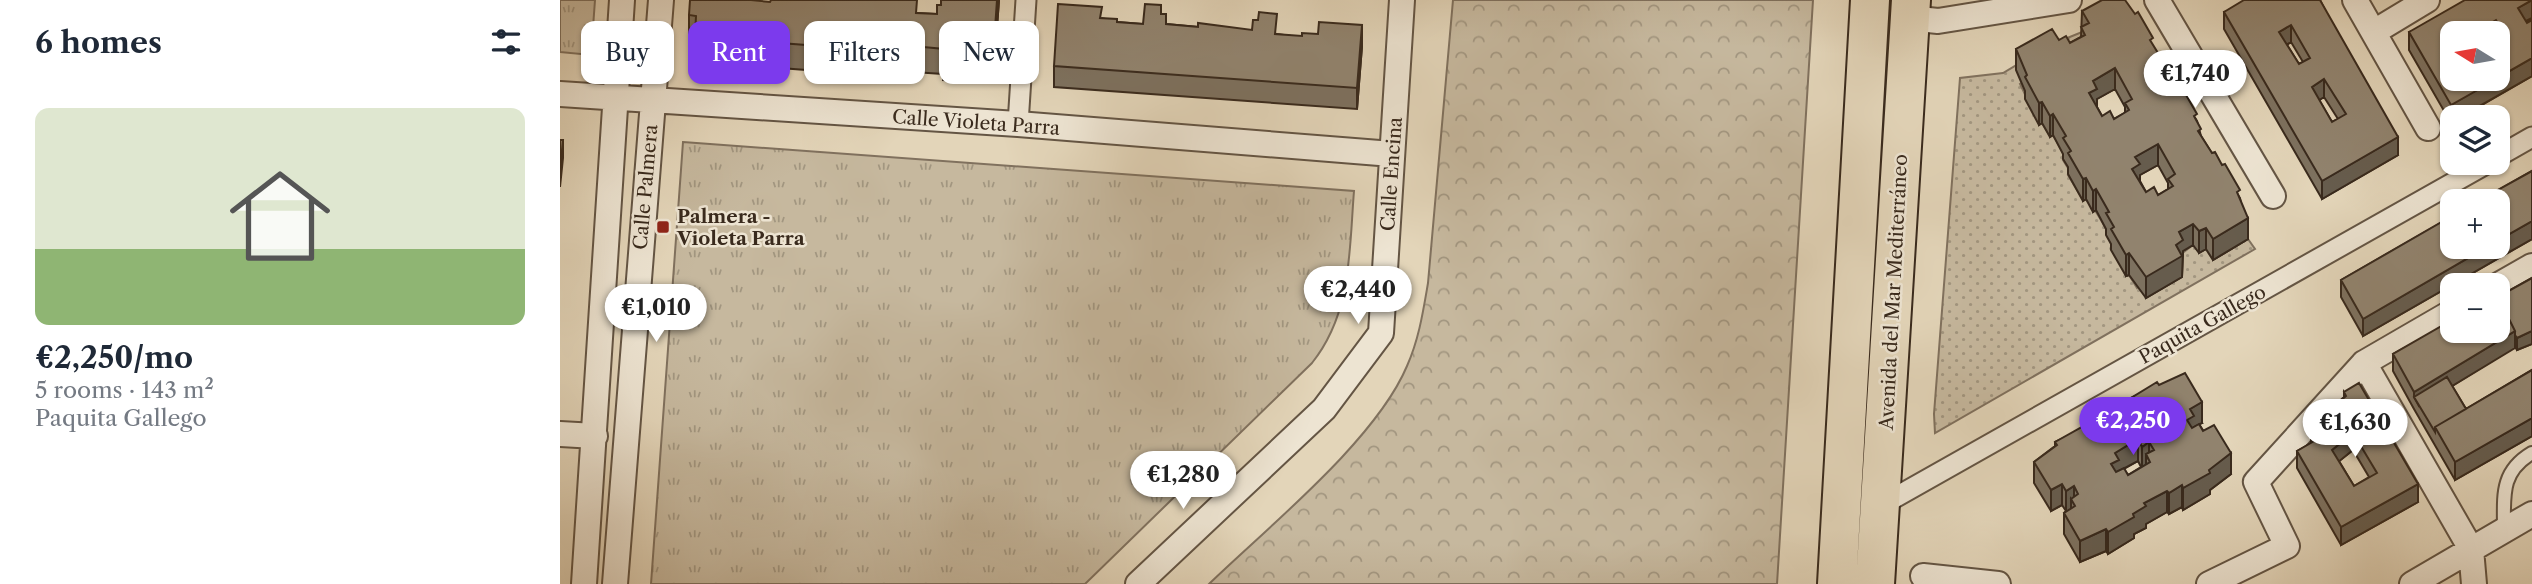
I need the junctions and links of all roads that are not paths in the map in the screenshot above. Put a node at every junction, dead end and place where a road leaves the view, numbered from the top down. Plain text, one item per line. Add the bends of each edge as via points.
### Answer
1 (622, 0) edge
2 (660, 0) edge
3 (1026, 0) edge
4 (1402, 0) edge
5 (1870, 0) edge
6 (2157, 0) edge
7 (2355, 0) edge
8 (2427, 0) edge
9 (2053, 1) edge
10 (1910, 9) edge
11 (2374, 32) junction
12 (560, 94) edge
13 (615, 98) junction
14 (652, 100) junction
15 (1018, 124) junction
16 (2428, 128) dead end
17 (2532, 137) edge
18 (2510, 150) edge
19 (1392, 154) junction
20 (2467, 175) edge
21 (2273, 196) dead end
22 (2532, 266) edge
23 (2510, 279) edge
24 (2440, 319) edge
25 (2364, 363) junction
26 (560, 433) edge
27 (595, 436) junction
28 (2532, 453) edge
29 (1880, 506) junction
30 (2532, 514) edge
31 (2504, 530) junction
32 (2471, 549) junction
33 (1923, 576) dead end
34 (584, 584) edge
35 (615, 584) edge
36 (1138, 584) edge
37 (1837, 584) edge
38 (1875, 584) edge
39 (1998, 584) edge
40 (2209, 584) edge
41 (2412, 584) edge
42 (2474, 584) edge

1 - 13 street, Calle Palmera
2 - 14 street, Calle Palmera
3 - 15 street
4 - 19 street, Calle Encina
5 - 37 main road, Avenida del Mar Mediterráneo
6 - 21 street
7 - 11 street
8 - 11 street
9 - 10 street via 1938,21
10 - 29 main road, Avenida del Mar Mediterráneo
11 - 16 street
12 - 13 street, Calle Violeta Parra
13 - 14 street, Calle Violeta Parra
13 - 27 street, Calle Palmera
14 - 15 street, Calle Violeta Parra
14 - 35 street, Calle Palmera
15 - 19 street, Calle Violeta Parra
17 - 18 street
19 - 36 street, Calle Encina via 1381,333 1324,409
20 - 29 street, Paquita Gallego
22 - 23 street
24 - 25 street
25 - 32 street
25 - 40 street via 2256,482 2287,546
26 - 27 street
27 - 34 street, Calle Palmera
28 - 31 lane via 2514,463 2504,490
29 - 38 main road, Avenida del Mar Mediterráneo
30 - 31 street
31 - 32 street
32 - 41 street
32 - 42 street
33 - 39 street

